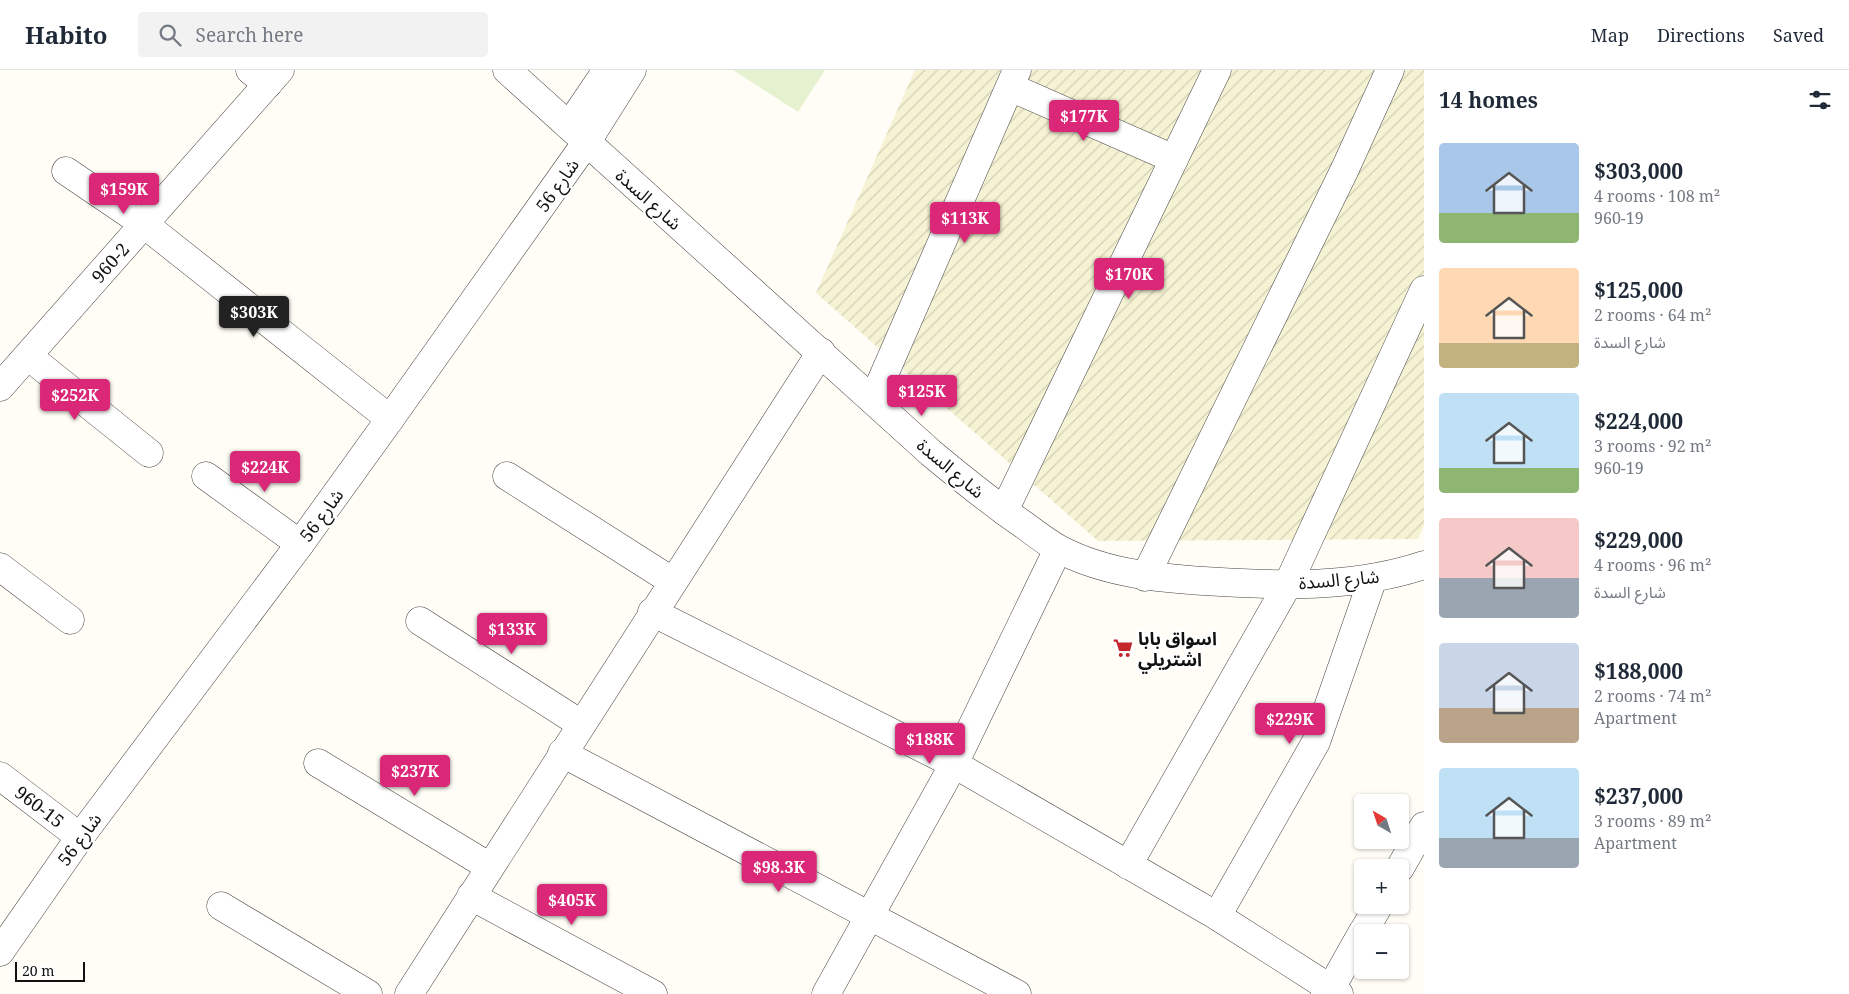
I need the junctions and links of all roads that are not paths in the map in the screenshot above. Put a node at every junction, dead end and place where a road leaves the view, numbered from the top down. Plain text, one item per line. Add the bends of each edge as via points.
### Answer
1 (507, 70) edge
2 (607, 70) edge
3 (632, 70) edge
4 (1217, 70) edge
5 (1390, 70) edge
6 (266, 75) edge
7 (1014, 78) edge
8 (578, 135) junction
9 (1174, 159) junction
10 (66, 171) dead end
11 (144, 224) junction
12 (1424, 290) edge
13 (821, 352) junction
14 (28, 356) junction
15 (0, 387) edge
16 (873, 400) junction
17 (390, 419) junction
18 (149, 453) dead end
19 (206, 476) dead end
20 (507, 476) dead end
21 (1004, 511) junction
22 (300, 544) junction
23 (1058, 548) junction
24 (1424, 564) edge
25 (0, 567) edge
26 (1145, 576) junction
27 (1373, 578) junction
28 (672, 581) junction
29 (1288, 584) junction
30 (652, 612) junction
31 (70, 620) dead end
32 (420, 621) dead end
33 (581, 724) junction
34 (562, 754) junction
35 (318, 763) dead end
36 (954, 764) junction
37 (0, 776) edge
38 (1424, 826) edge
39 (80, 837) junction
40 (1405, 859) edge
41 (1128, 865) junction
42 (490, 867) junction
43 (471, 896) junction
44 (221, 906) dead end
45 (870, 916) junction
46 (1217, 916) junction
47 (1354, 950) edge
48 (0, 952) edge
49 (1332, 992) edge
50 (368, 994) edge
51 (409, 994) edge
52 (653, 994) edge
53 (826, 994) edge
54 (1017, 994) edge

1 - 8 street, شارع السدة
2 - 8 street
3 - 8 street, شارع 56
4 - 9 street
5 - 26 street via 1345,169
6 - 11 street, 960-2
7 - 9 street
7 - 16 street
8 - 13 street, شارع السدة
8 - 17 street, شارع 56
9 - 21 street
10 - 11 street
11 - 14 street, 960-2
11 - 17 street
12 - 29 street
13 - 16 street, شارع السدة
13 - 28 street
14 - 15 street, 960-2
14 - 18 street
16 - 21 street, شارع السدة via 931,453
17 - 22 street, شارع 56
19 - 22 street
20 - 28 street
21 - 23 street, شارع السدة
22 - 39 street, شارع 56
23 - 26 street, شارع السدة via 1101,565
23 - 36 street
24 - 27 street, شارع السدة
25 - 31 street
26 - 29 street, شارع السدة
27 - 29 street, شارع السدة
27 - 46 street via 1316,742
28 - 30 street
29 - 41 street
30 - 33 street
30 - 36 street
32 - 33 street
33 - 34 street
34 - 42 street
34 - 45 street
35 - 42 street
36 - 41 street
36 - 45 street
37 - 39 street, 960-15
38 - 40 street
39 - 48 street, شارع 56
41 - 46 street
42 - 43 street
43 - 51 street
43 - 52 street
44 - 50 street
45 - 53 street
45 - 54 street
46 - 49 street
47 - 49 street

